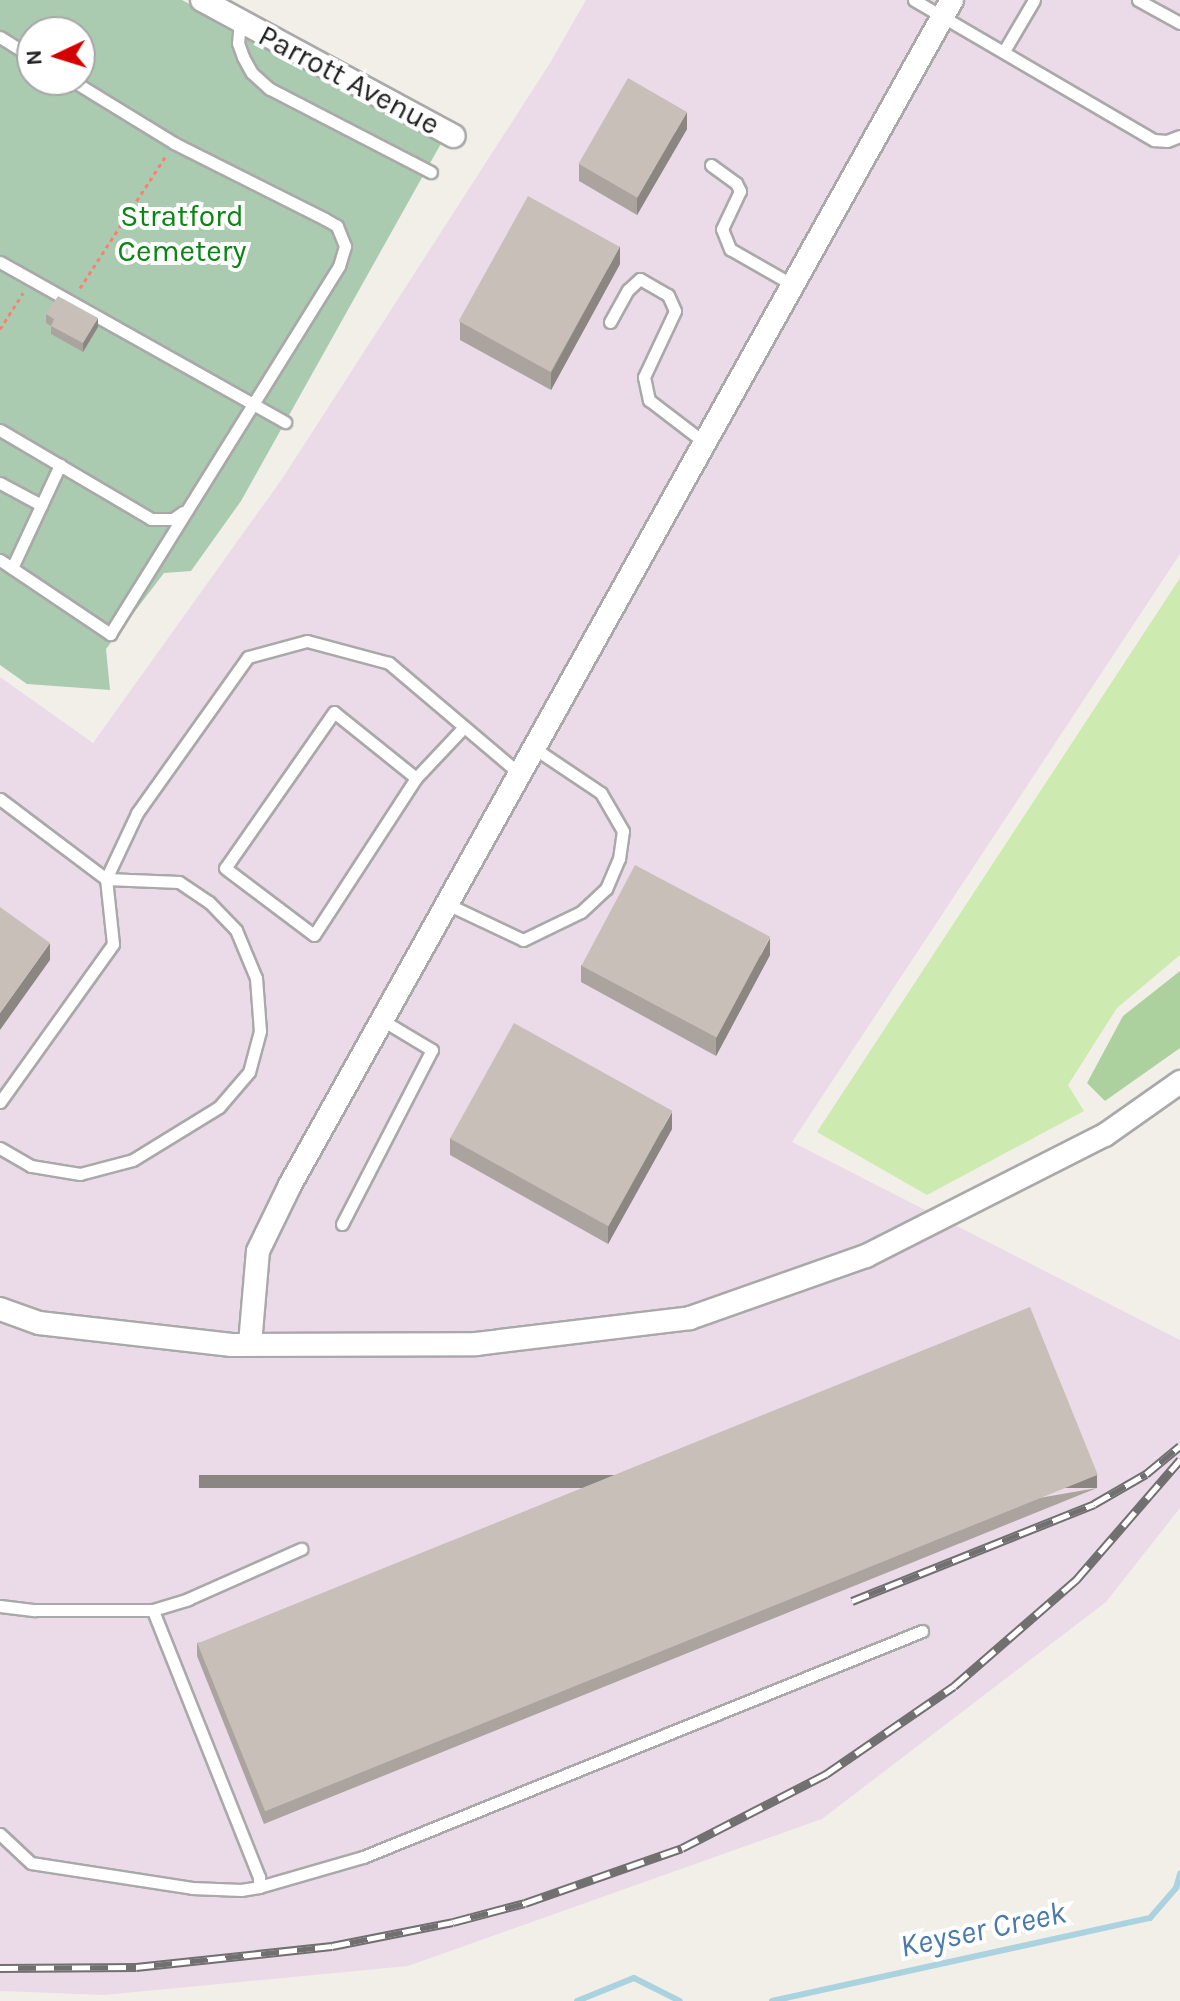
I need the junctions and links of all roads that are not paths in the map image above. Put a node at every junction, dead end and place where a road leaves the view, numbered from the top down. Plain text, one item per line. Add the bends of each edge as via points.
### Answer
1 (202, 0) edge
2 (914, 0) edge
3 (1034, 0) edge
4 (1138, 0) edge
5 (947, 8) edge
6 (240, 21) junction
7 (1180, 23) edge
8 (1004, 51) junction
9 (96, 95) edge
10 (454, 136) dead end
11 (1180, 136) edge
12 (711, 165) dead end
13 (431, 172) dead end
14 (0, 262) edge
15 (793, 285) junction
16 (610, 322) dead end
17 (254, 403) junction
18 (285, 422) dead end
19 (0, 430) edge
20 (705, 443) junction
21 (60, 465) junction
22 (0, 483) edge
23 (41, 505) junction
24 (187, 509) junction
25 (0, 560) edge
26 (12, 568) junction
27 (464, 727) junction
28 (534, 748) junction
29 (520, 774) junction
30 (416, 778) junction
31 (0, 799) edge
32 (106, 879) junction
33 (447, 904) junction
34 (382, 1020) junction
35 (1180, 1082) edge
36 (0, 1102) edge
37 (0, 1148) edge
38 (342, 1224) dead end
39 (0, 1309) edge
40 (250, 1344) junction
41 (301, 1549) dead end
42 (0, 1606) edge
43 (153, 1610) junction
44 (922, 1631) dead end
45 (0, 1834) edge
46 (259, 1887) junction

1 - 6 street, Parrott Avenue
2 - 5 lane
3 - 8 lane
4 - 7 lane
5 - 8 lane
5 - 15 street
6 - 10 street, Parrott Avenue
6 - 13 lane via 243,57 270,89
8 - 11 lane via 1154,140
9 - 17 lane via 174,143 337,226 345,246 339,266
12 - 15 lane via 740,191 722,229 730,249
14 - 17 lane
15 - 20 street
16 - 20 lane via 640,279 668,295 675,311 644,377 649,400
17 - 18 lane
17 - 24 lane
19 - 21 lane
20 - 28 street
21 - 23 lane
21 - 24 lane via 151,519 173,519
22 - 23 lane
23 - 26 lane
24 - 26 lane via 110,634
25 - 26 lane
27 - 29 lane
27 - 30 lane
27 - 32 lane via 389,663 307,641 248,657 137,813
28 - 29 street
28 - 33 lane via 601,793 623,831 619,859 606,889 581,912 523,940
29 - 33 street
30 - 30 lane via 314,935 225,868 334,712
31 - 32 lane
32 - 36 lane via 113,944
32 - 37 lane via 179,882 209,902 236,930 256,978 260,1031 249,1072 219,1107 133,1160 80,1174 31,1166
33 - 34 street
34 - 38 lane via 432,1050
34 - 40 street via 258,1251
35 - 40 street via 1105,1135 866,1256 690,1318 476,1344
39 - 40 street via 39,1323
41 - 43 lane
42 - 43 lane
43 - 46 lane
44 - 46 lane via 363,1857
45 - 46 lane via 31,1863 192,1888

